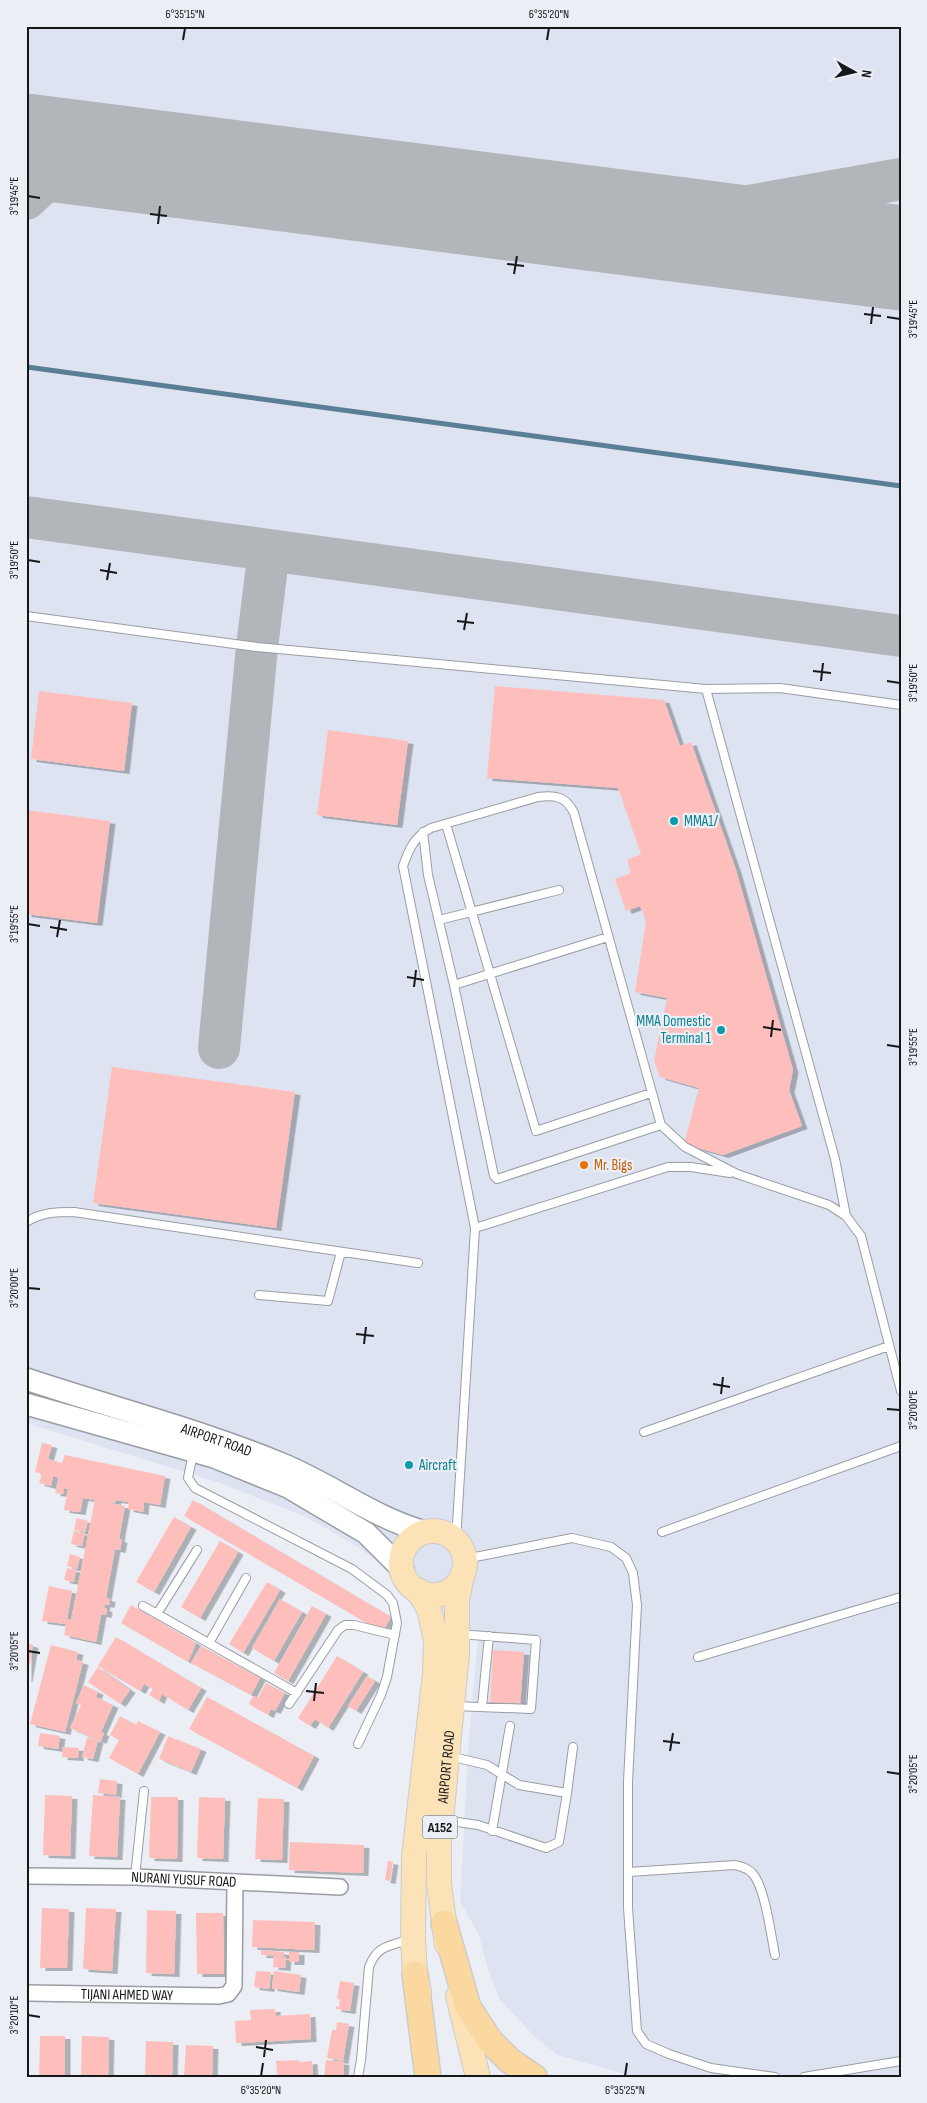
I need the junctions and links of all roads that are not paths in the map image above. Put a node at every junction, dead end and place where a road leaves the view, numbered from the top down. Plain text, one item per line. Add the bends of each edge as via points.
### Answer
1 (26, 616) edge
2 (706, 689) junction
3 (901, 705) edge
4 (446, 824) junction
5 (423, 832) junction
6 (559, 890) dead end
7 (472, 912) junction
8 (439, 920) junction
9 (608, 937) junction
10 (491, 974) junction
11 (454, 985) junction
12 (651, 1093) junction
13 (661, 1126) junction
14 (737, 1174) junction
15 (846, 1216) junction
16 (26, 1222) edge
17 (475, 1228) junction
18 (341, 1252) junction
19 (418, 1264) dead end
20 (259, 1294) dead end
21 (889, 1346) junction
22 (26, 1379) edge
23 (901, 1391) edge
24 (26, 1404) edge
25 (644, 1432) dead end
26 (901, 1446) edge
27 (194, 1451) junction
28 (426, 1532) junction
29 (662, 1532) dead end
30 (197, 1550) dead end
31 (461, 1558) junction
32 (403, 1570) junction
33 (246, 1578) dead end
34 (418, 1590) junction
35 (901, 1597) edge
36 (144, 1606) dead end
37 (157, 1614) junction
38 (458, 1634) junction
39 (395, 1635) junction
40 (489, 1636) junction
41 (209, 1643) junction
42 (698, 1657) dead end
43 (297, 1693) junction
44 (290, 1704) dead end
45 (452, 1706) junction
46 (482, 1707) junction
47 (510, 1726) dead end
48 (358, 1744) dead end
49 (573, 1747) dead end
50 (447, 1756) junction
51 (502, 1774) junction
52 (144, 1791) dead end
53 (567, 1793) junction
54 (441, 1820) junction
55 (492, 1831) junction
56 (629, 1872) junction
57 (26, 1876) edge
58 (136, 1877) junction
59 (235, 1882) junction
60 (340, 1887) dead end
61 (444, 1923) junction
62 (413, 1939) junction
63 (775, 1954) dead end
64 (415, 1974) junction
65 (26, 1993) edge
66 (901, 2060) edge
67 (358, 2077) edge
68 (428, 2077) edge
69 (439, 2077) edge
70 (478, 2077) edge
71 (534, 2077) edge
72 (775, 2077) edge
73 (804, 2077) edge

1 - 2 lane via 257,647
2 - 3 lane via 780,688
2 - 15 lane via 835,1159
4 - 5 lane
4 - 7 lane
4 - 9 lane via 538,797 562,798 574,813
5 - 8 lane via 428,875
5 - 17 lane via 411,846 403,866
6 - 7 lane
7 - 8 lane
7 - 10 lane
8 - 11 lane
9 - 10 lane
9 - 12 lane
10 - 11 lane
10 - 12 lane via 536,1131
11 - 13 lane via 497,1179
12 - 13 lane
13 - 14 lane via 685,1147
14 - 15 lane via 829,1206
14 - 17 lane via 668,1166
15 - 21 lane via 861,1236
16 - 18 lane via 37,1215 74,1212
17 - 31 lane
18 - 19 lane
18 - 20 lane via 328,1301
21 - 23 lane
21 - 25 lane
22 - 28 main road, AIRPORT ROAD via 227,1442 290,1468 403,1526
24 - 27 main road, AIRPORT ROAD
26 - 29 lane
27 - 32 main road, AIRPORT ROAD via 288,1487 366,1533
27 - 39 lane via 188,1478 191,1485 352,1569 377,1587 394,1603
28 - 31 main road via 447,1534
28 - 32 main road via 408,1543 403,1553
30 - 37 lane
31 - 34 main road via 452,1589 432,1595
31 - 38 main road, AIRPORT ROAD / A152
31 - 56 lane via 572,1538 611,1547 626,1558 634,1573 638,1605 628,1782
32 - 34 main road via 405,1578
33 - 41 lane
34 - 62 main road, AIRPORT ROAD / A152 via 428,1609 436,1640 414,1856
35 - 42 lane
36 - 37 lane
37 - 41 lane
38 - 40 lane
38 - 45 main road, AIRPORT ROAD / A152
39 - 43 lane via 345,1625 338,1630
39 - 48 lane via 381,1695
40 - 46 lane
40 - 46 lane via 536,1640 531,1709
41 - 43 lane
43 - 44 lane
45 - 46 lane
45 - 50 main road, AIRPORT ROAD / A152
47 - 51 lane
49 - 53 lane
50 - 51 lane via 488,1765
50 - 54 main road, AIRPORT ROAD / A152
51 - 53 lane via 519,1785
51 - 55 lane
52 - 58 lane
53 - 55 lane via 559,1842 552,1847 546,1848
54 - 55 lane via 478,1825
54 - 61 main road, AIRPORT ROAD / A152 via 438,1884
56 - 63 lane via 745,1867 761,1888
56 - 72 lane via 635,2017 637,2031 646,2044 711,2068
57 - 58 street, NURANI YUSUF ROAD
58 - 59 street, NURANI YUSUF ROAD
59 - 60 street, NURANI YUSUF ROAD
59 - 65 street, TIJANI AHMED WAY via 234,1986 228,1994
61 - 70 main road, AIRPORT ROAD / A152 via 450,1962
61 - 71 highway via 468,2007 490,2041 509,2060
62 - 64 main road, AIRPORT ROAD / A152
62 - 67 lane via 381,1949 372,1959
64 - 68 highway
64 - 69 main road, AIRPORT ROAD / A152
66 - 73 lane

